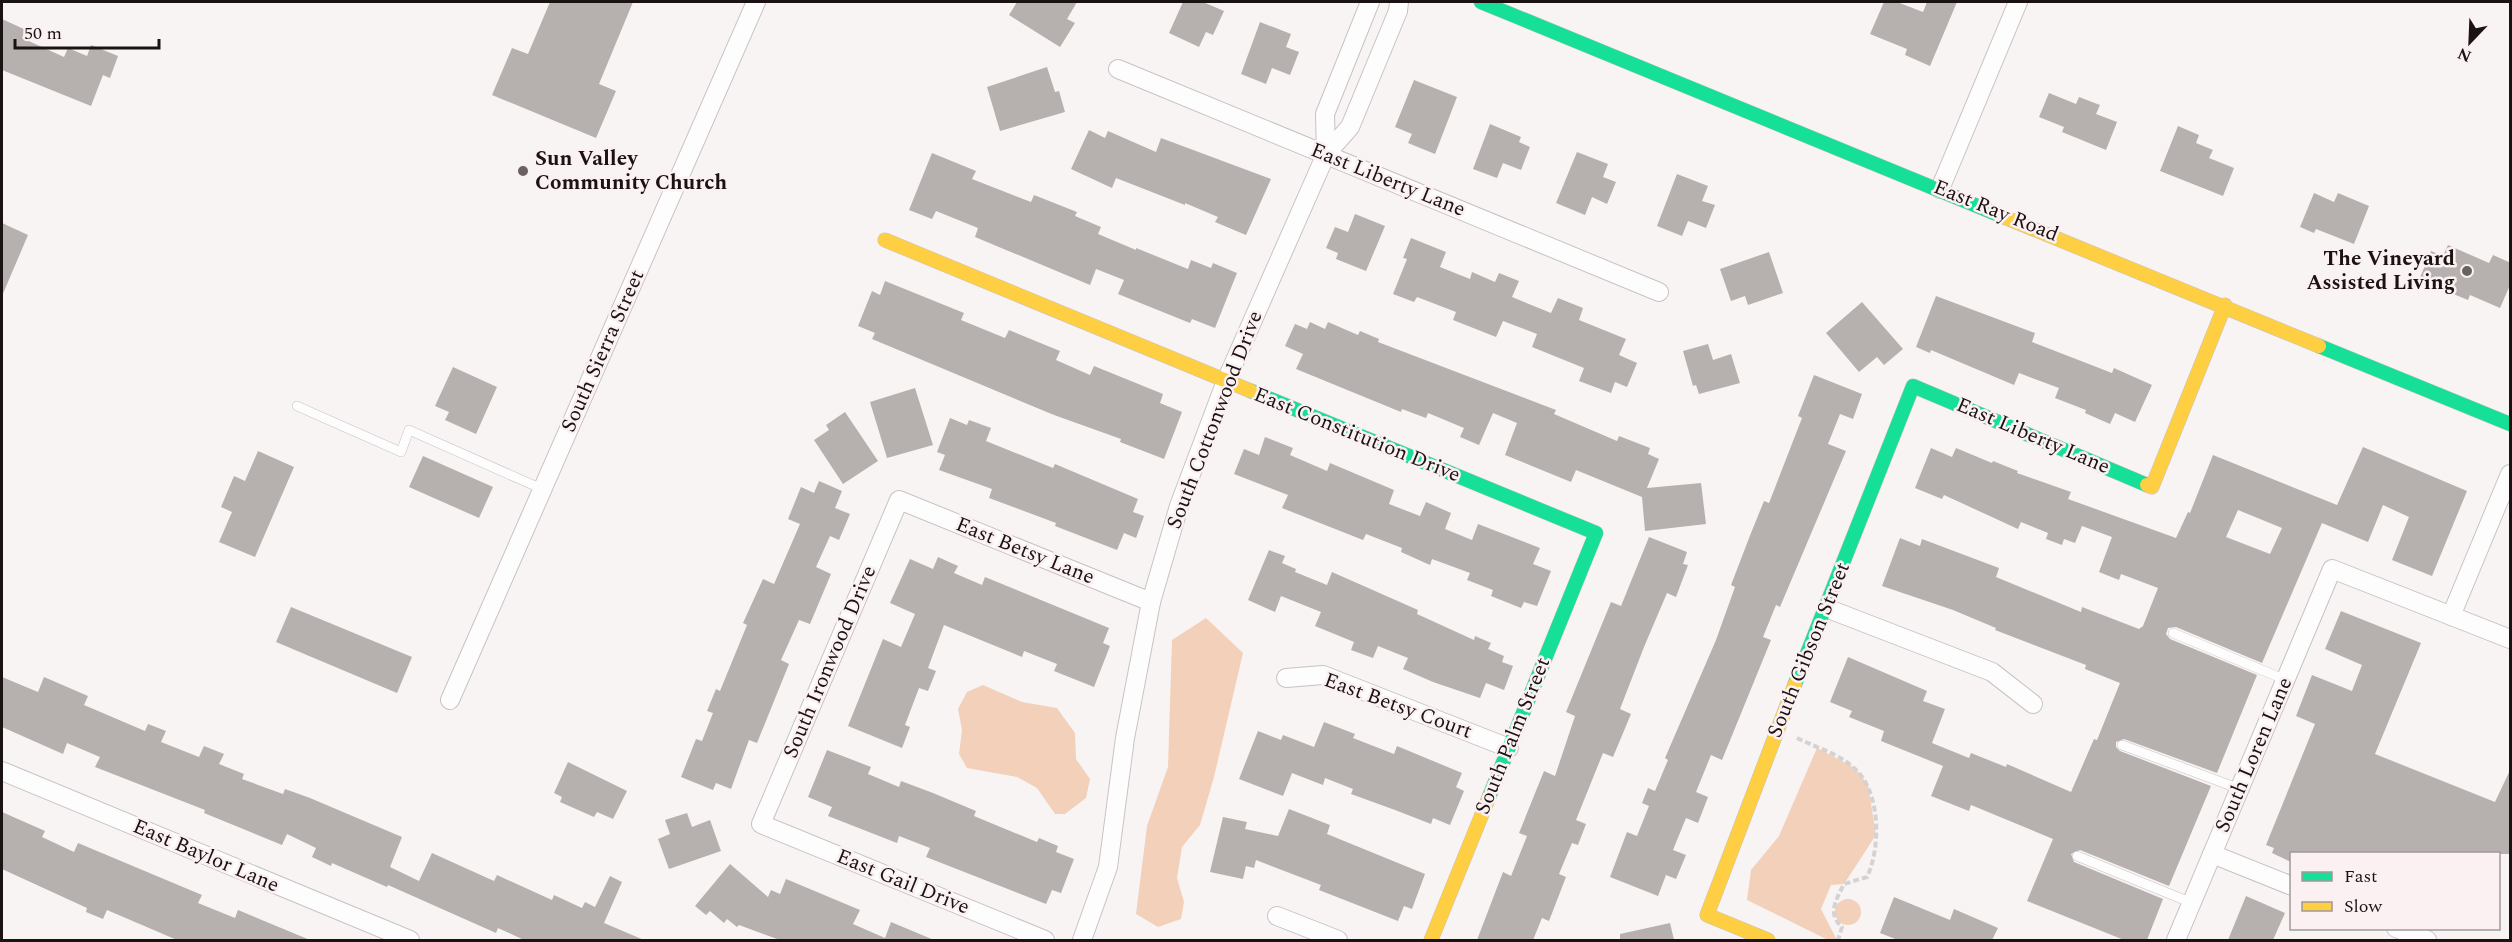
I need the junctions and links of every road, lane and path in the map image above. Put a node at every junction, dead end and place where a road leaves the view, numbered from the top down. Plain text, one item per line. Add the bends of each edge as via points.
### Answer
1 (756, 2) edge
2 (1370, 2) edge
3 (1399, 2) edge
4 (1480, 2) edge
5 (2018, 2) edge
6 (1118, 69) dead end
7 (1326, 154) junction
8 (1941, 189) junction
9 (885, 240) dead end
10 (1659, 292) dead end
11 (2225, 305) junction
12 (1226, 381) junction
13 (1913, 386) joint
14 (297, 406) dead end
15 (2511, 424) edge
16 (2511, 474) edge
17 (542, 489) junction
18 (899, 500) joint
19 (1596, 533) joint
20 (1151, 602) junction
21 (1826, 608) junction
22 (2451, 616) junction
23 (2173, 633) dead end
24 (2511, 639) edge
25 (1286, 678) dead end
26 (2286, 680) junction
27 (450, 699) dead end
28 (2033, 704) dead end
29 (1777, 729) junction
30 (2122, 745) dead end
31 (1509, 748) junction
32 (2, 771) edge
33 (2240, 789) junction
34 (761, 824) joint
35 (2212, 854) junction
36 (2077, 856) dead end
37 (2290, 885) edge
38 (2192, 903) junction
39 (1277, 916) dead end
40 (2401, 930) edge
41 (388, 936) edge
42 (410, 940) edge
43 (1045, 940) edge
44 (1082, 940) edge
45 (1338, 940) edge
46 (1431, 940) edge
47 (1768, 940) edge
48 (1838, 940) edge
49 (2176, 940) edge
50 (2427, 940) edge

1 - 17 street, South Sierra Street
2 - 7 street, South Cottonwood Drive via 1325,114
3 - 7 street, South Cottonwood Drive via 1350,128
4 - 8 street, East Ray Road
5 - 8 street
6 - 7 street, East Liberty Lane
7 - 10 street, East Liberty Lane
7 - 12 street, South Cottonwood Drive
8 - 11 street, East Ray Road
9 - 12 street, East Constitution Drive
11 - 13 street, East Liberty Lane via 2152,486
11 - 15 street, East Ray Road
12 - 19 street, East Constitution Drive
12 - 20 street, South Cottonwood Drive via 1179,506
13 - 21 street, South Gibson Street
14 - 17 lane via 401,452 409,430
16 - 22 street
17 - 27 street, South Sierra Street
18 - 20 street, East Betsy Lane
18 - 34 street, South Ironwood Drive
19 - 31 street, South Palm Street
20 - 44 street, South Cottonwood Drive via 1125,738 1108,867
21 - 28 street via 1992,672
21 - 29 street, South Gibson Street
22 - 24 street
22 - 26 street, South Loren Lane via 2332,569
23 - 26 lane
25 - 31 street, East Betsy Court via 1323,675
26 - 33 street, South Loren Lane
29 - 47 street, South Gibson Street via 1707,915
29 - 48 path via 1855,768 1868,785 1876,843 1873,865 1867,877 1845,884 1836,899 1833,914 1842,927
30 - 33 lane
31 - 46 street, South Palm Street
32 - 41 street, East Baylor Lane
33 - 35 street, South Loren Lane
34 - 43 street, East Gail Drive
35 - 37 street
35 - 38 street, South Loren Lane
36 - 38 lane
38 - 49 street, South Loren Lane
39 - 45 street
40 - 50 street
41 - 42 street, East Baylor Lane

